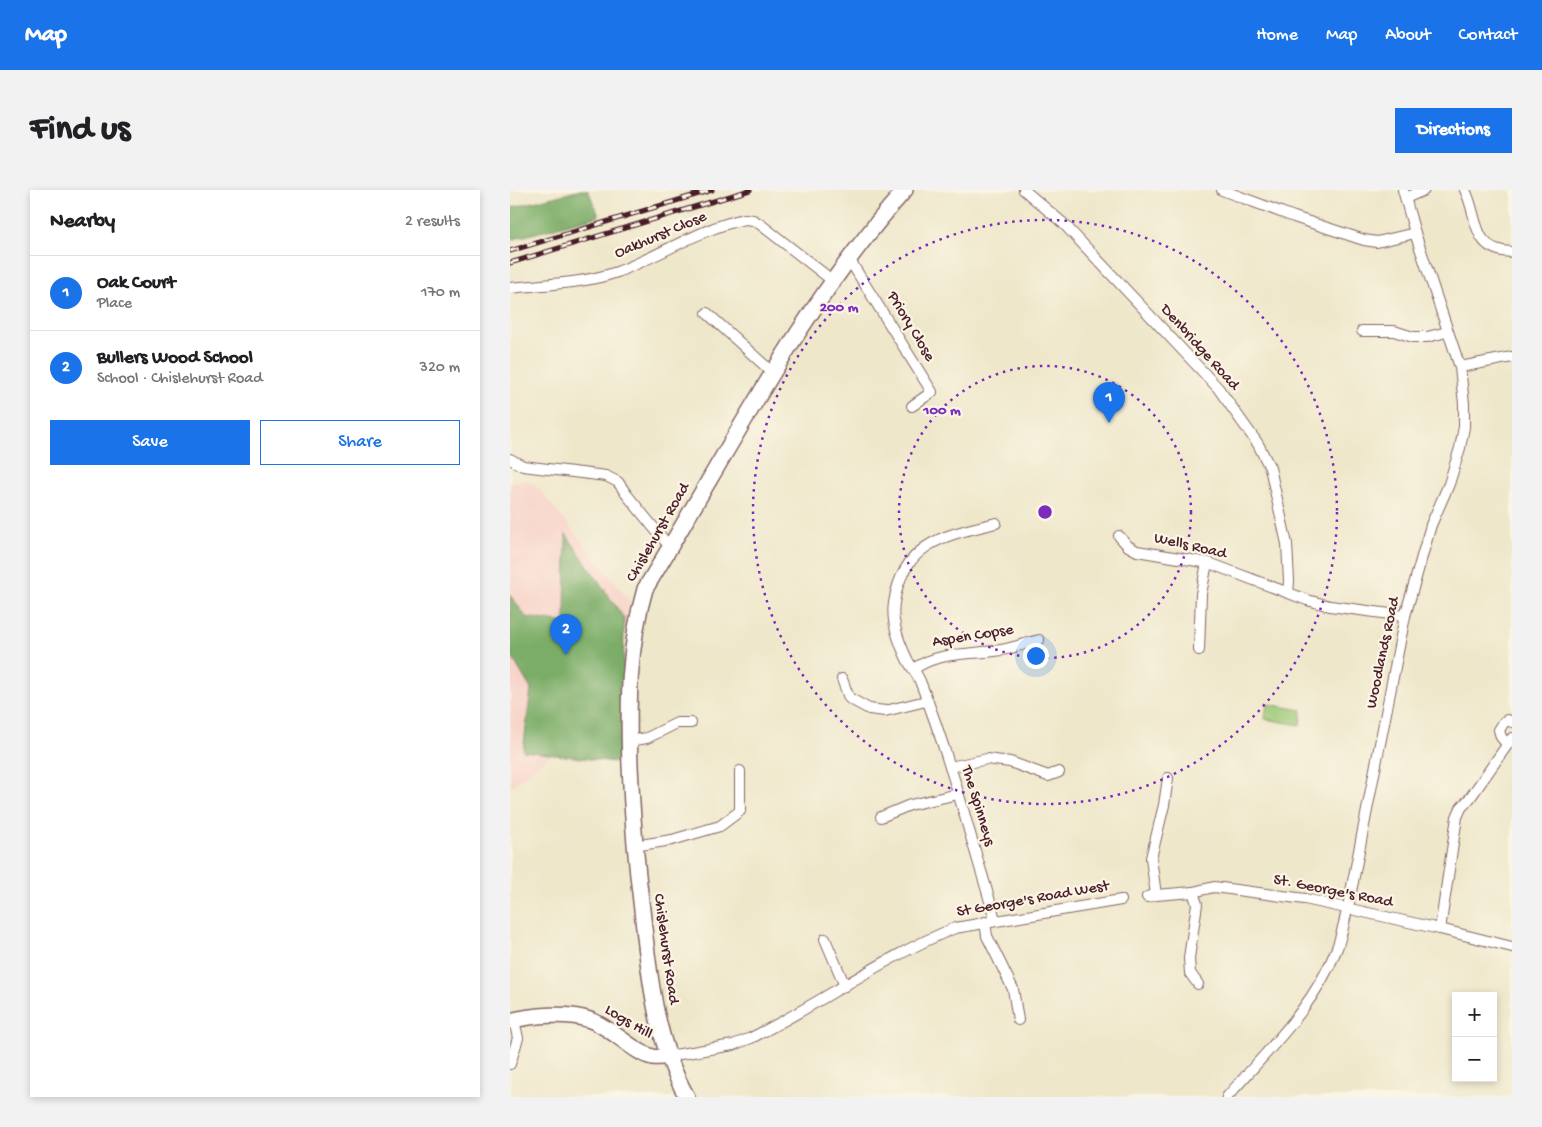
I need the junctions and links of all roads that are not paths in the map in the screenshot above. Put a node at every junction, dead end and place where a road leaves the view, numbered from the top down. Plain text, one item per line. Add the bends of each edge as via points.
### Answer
1 (906, 190) edge
2 (1024, 190) edge
3 (1222, 190) edge
4 (1424, 190) edge
5 (1465, 190) edge
6 (1404, 194) edge
7 (1415, 234) junction
8 (1512, 252) edge
9 (850, 259) junction
10 (833, 280) junction
11 (510, 288) edge
12 (707, 313) dead end
13 (1362, 331) dead end
14 (1447, 332) junction
15 (1512, 357) edge
16 (1460, 367) junction
17 (772, 373) junction
18 (912, 406) dead end
19 (510, 459) edge
20 (996, 523) dead end
21 (1119, 536) dead end
22 (671, 546) junction
23 (1207, 563) junction
24 (1288, 593) junction
25 (1405, 616) junction
26 (1039, 640) dead end
27 (1199, 650) dead end
28 (914, 669) junction
29 (842, 679) dead end
30 (926, 701) junction
31 (1512, 722) edge
32 (690, 723) dead end
33 (629, 741) junction
34 (1510, 741) edge
35 (950, 767) junction
36 (740, 771) dead end
37 (1059, 772) dead end
38 (1168, 778) dead end
39 (958, 794) junction
40 (881, 817) dead end
41 (634, 846) junction
42 (1193, 892) junction
43 (1121, 900) dead end
44 (1348, 907) junction
45 (990, 921) junction
46 (1440, 929) junction
47 (826, 939) dead end
48 (1512, 947) edge
49 (1198, 984) dead end
50 (845, 986) junction
51 (1018, 1020) dead end
52 (512, 1021) edge
53 (669, 1056) junction
54 (510, 1064) edge
55 (683, 1096) edge
56 (1228, 1097) edge

1 - 9 main road, Chislehurst Road via 878,220
2 - 24 street, Denbridge Road via 1064,224 1218,388 1258,444 1270,468 1287,544
3 - 7 street via 1364,240 1377,242
4 - 6 street
5 - 8 street via 1480,238 1497,251
6 - 7 street, Woodlands Road
7 - 14 street, Woodlands Road
9 - 10 main road, Chislehurst Road
9 - 18 street, Priory Close via 932,392
10 - 11 street, Oakhurst Close via 760,224 745,220 700,234 617,272 593,279
10 - 17 main road, Chislehurst Road
12 - 17 street
13 - 14 street via 1394,332 1413,337
14 - 16 street, Woodlands Road
15 - 16 street
16 - 25 street, Woodlands Road via 1464,427 1460,448 1431,525
17 - 22 main road, Chislehurst Road
19 - 22 street via 522,466 606,476 618,482
20 - 28 street, The Spinneys via 938,539 923,548 902,576 893,611 897,633
21 - 23 street, Wells Road via 1136,551
22 - 33 main road, Chislehurst Road via 645,589 636,623 629,692
23 - 24 street, Wells Road
23 - 27 street via 1201,594
24 - 25 street via 1330,606
25 - 44 street, Woodlands Road
26 - 28 street, Aspen Copse via 1002,650 928,660
28 - 30 street, The Spinneys
29 - 30 street via 849,698 869,709 886,711
30 - 35 street, The Spinneys
31 - 34 street via 1507,720 1499,730 1501,737
32 - 33 street via 677,723 647,738
33 - 41 main road, Chislehurst Road
34 - 46 street via 1457,817
35 - 37 street via 987,759 1010,762 1048,776
35 - 39 street, The Spinneys
36 - 41 street via 740,811 720,826 672,840
38 - 42 street, St. George's Road via 1151,858 1152,896
39 - 40 street via 910,805
39 - 45 street, The Spinneys
41 - 53 main road, Chislehurst Road via 653,993
42 - 44 street, St. George's Road via 1214,887
42 - 49 street via 1196,904 1190,973
43 - 45 street, St George's Road West
44 - 46 street, St. George's Road
44 - 56 street, Woodlands Road via 1331,961 1301,1012
45 - 50 street, St George's Road West via 955,928 939,935
45 - 51 street, The Spinneys via 987,936 1013,989
46 - 48 street, St. George's Road
47 - 50 street
50 - 53 street, St George's Road West via 751,1038 733,1045
52 - 53 main road, Logs Hill via 548,1016 580,1017 613,1032 644,1054 654,1058
52 - 54 street via 518,1038
53 - 55 main road, Chislehurst Road

